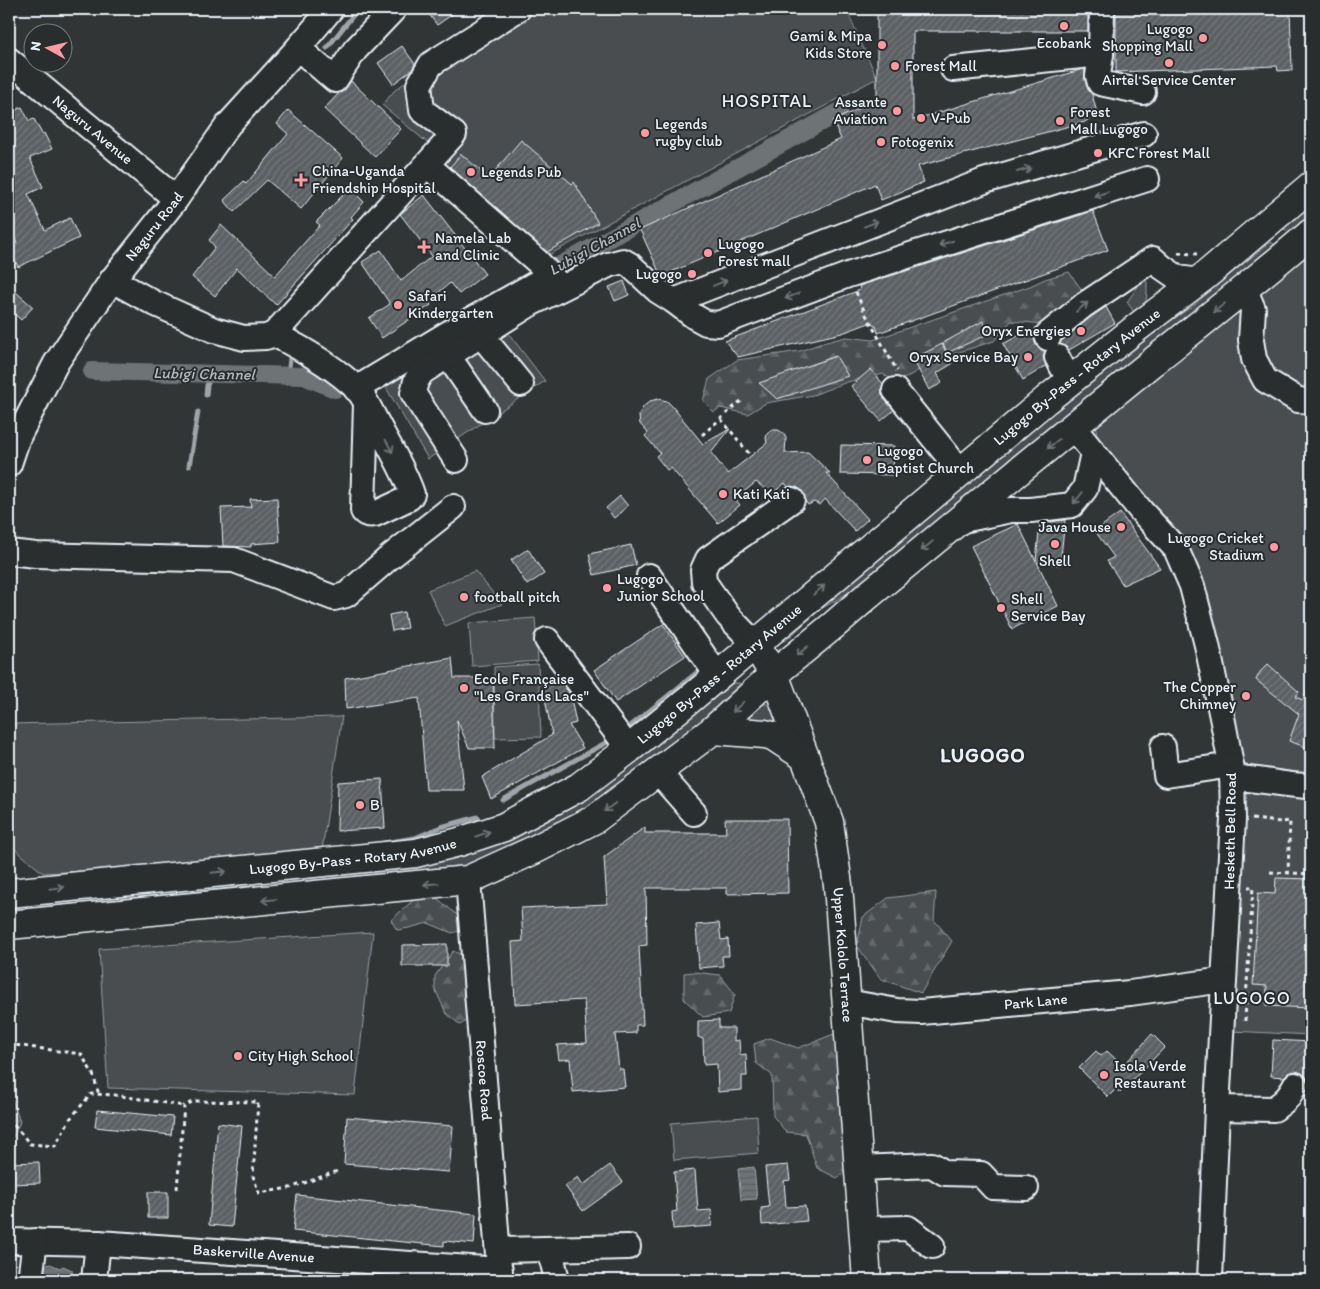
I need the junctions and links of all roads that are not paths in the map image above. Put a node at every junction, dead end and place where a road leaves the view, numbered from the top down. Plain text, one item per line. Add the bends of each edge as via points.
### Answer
1 (331, 9) edge
2 (394, 9) edge
3 (518, 9) edge
4 (1102, 9) edge
5 (298, 48) junction
6 (1101, 54) junction
7 (9, 60) edge
8 (953, 69) dead end
9 (1143, 92) dead end
10 (1144, 134) dead end
11 (427, 165) junction
12 (1147, 179) dead end
13 (1311, 186) edge
14 (176, 198) junction
15 (1259, 231) junction
16 (1310, 236) edge
17 (1285, 256) junction
18 (112, 280) junction
19 (1199, 281) junction
20 (556, 282) junction
21 (1244, 288) junction
22 (674, 301) junction
23 (274, 334) junction
24 (481, 335) junction
25 (448, 356) junction
26 (897, 381) road end
27 (1070, 382) junction
28 (521, 384) dead end
29 (1311, 400) edge
30 (485, 410) dead end
31 (1073, 427) junction
32 (11, 452) edge
33 (1093, 452) junction
34 (456, 460) dead end
35 (961, 472) junction
36 (792, 500) dead end
37 (453, 508) dead end
38 (958, 521) junction
39 (9, 552) edge
40 (844, 570) junction
41 (649, 576) dead end
42 (866, 597) junction
43 (547, 640) dead end
44 (755, 644) junction
45 (774, 674) junction
46 (717, 675) junction
47 (713, 730) junction
48 (1163, 747) dead end
49 (628, 749) junction
50 (805, 757) junction
51 (1231, 771) junction
52 (658, 772) junction
53 (1311, 786) edge
54 (694, 813) dead end
55 (468, 880) junction
56 (9, 893) edge
57 (9, 925) edge
58 (1224, 980) junction
59 (847, 1002) junction
60 (1295, 1085) dead end
61 (1217, 1108) junction
62 (859, 1168) junction
63 (1026, 1188) dead end
64 (864, 1229) junction
65 (9, 1241) edge
66 (35, 1241) junction
67 (98, 1243) junction
68 (932, 1246) dead end
69 (628, 1247) dead end
70 (547, 1249) junction
71 (499, 1267) edge
72 (30, 1280) edge
73 (94, 1280) edge
74 (557, 1280) edge
75 (867, 1280) edge
76 (1210, 1280) edge

1 - 5 street, Naguru Road
2 - 5 street via 355,50 336,80
3 - 11 street via 431,64 419,85 422,110 454,134
4 - 6 street
5 - 14 street, Naguru Road via 228,125
6 - 8 street
6 - 9 street via 1100,83
7 - 14 street, Naguru Avenue
22 -> 10 street via 984,181
11 - 20 street via 538,262
11 - 23 street
12 -> 22 street via 848,275 718,324 706,323
13 - 15 main road, Lugogo By-Pass - Rotary Avenue
14 - 18 street, Naguru Road
15 - 17 main road via 1271,230 1279,234 1286,248
15 - 19 main road, Lugogo By-Pass - Rotary Avenue
16 - 17 main road
17 - 21 main road
18 - 23 street via 214,330 244,338
18 - 32 street, Naguru Road via 56,363
19 - 27 main road, Lugogo By-Pass - Rotary Avenue
27 -> 19 street via 1047,336 1084,304 1153,258 1178,278
20 - 22 street via 623,261
20 - 23 street via 462,326 361,396 311,355
20 - 24 street via 530,304
21 - 29 street via 1253,309 1251,340 1254,359 1265,380 1298,400
21 -> 31 main road
24 - 25 street
24 - 28 street
25 - 30 street
25 - 34 street via 422,372 413,393
26 - 35 street
27 - 35 main road, Lugogo By-Pass - Rotary Avenue
31 - 33 street, Hesketh Bell Road
31 -> 38 main road
33 -> 38 street via 1085,489 1072,505 1011,510
33 - 51 street, Hesketh Bell Road via 1176,549 1192,586 1205,637
35 - 40 main road, Lugogo By-Pass - Rotary Avenue
36 - 44 street via 708,559 702,570 704,582 728,616
37 - 39 street via 346,595 334,598 234,560
38 -> 42 main road
40 - 42 main road
44 -> 40 main road, Lugogo By-Pass - Rotary Avenue
41 - 46 street
42 -> 45 main road
43 - 49 street
44 - 45 main road, Upper Kololo Terrace
44 - 46 main road, Lugogo By-Pass - Rotary Avenue
45 -> 47 main road
45 - 50 main road, Upper Kololo Terrace
46 - 49 main road, Lugogo By-Pass - Rotary Avenue
47 - 50 main road via 774,736
47 - 52 main road
48 - 51 street via 1166,775
56 -> 49 main road, Lugogo By-Pass - Rotary Avenue via 416,853 504,827 579,787
50 - 59 main road, Upper Kololo Terrace via 829,822 838,885
51 - 53 street via 1246,778
51 - 58 street, Hesketh Bell Road via 1233,819
52 - 54 street
52 -> 55 main road via 595,819
55 -> 57 main road
55 - 71 street, Roscoe Road
58 - 59 street, Park Lane via 1130,993 921,1012
58 - 61 street, Hesketh Bell Road
59 - 62 main road, Upper Kololo Terrace
60 - 61 street via 1289,1096 1274,1109
61 - 76 street, Hesketh Bell Road
62 - 63 street via 932,1165 945,1173 981,1174 993,1187
62 - 64 main road, Upper Kololo Terrace
64 - 68 street via 908,1228
64 - 75 main road, Upper Kololo Terrace
65 - 66 street, Baskerville Avenue
66 - 67 street, Baskerville Avenue
66 - 72 street
67 - 71 street, Baskerville Avenue
67 - 73 street
69 - 70 street, Baskerville Avenue
70 - 71 street, Baskerville Avenue
70 - 74 street

